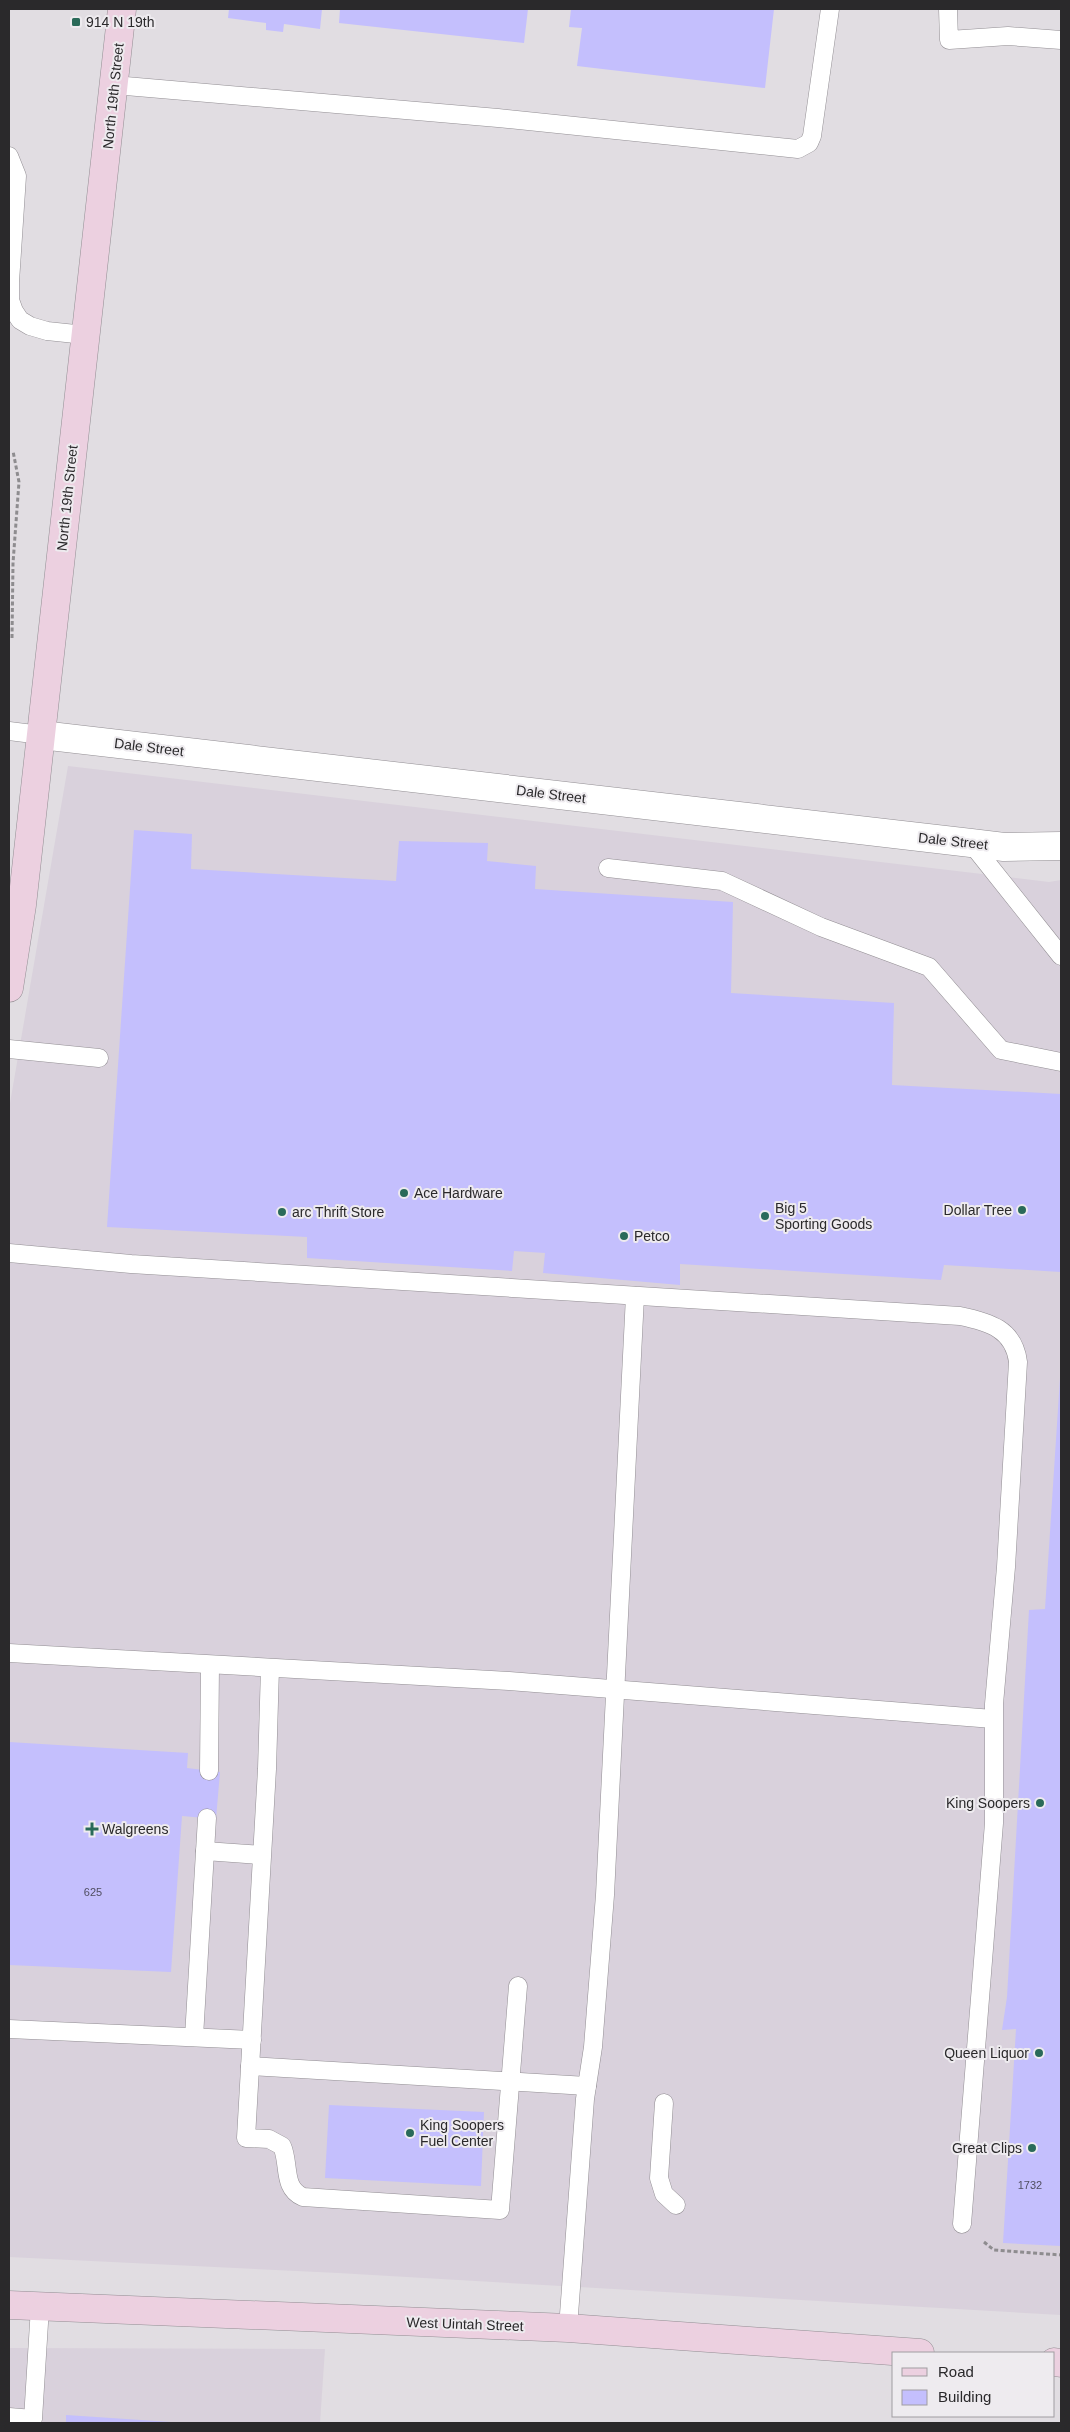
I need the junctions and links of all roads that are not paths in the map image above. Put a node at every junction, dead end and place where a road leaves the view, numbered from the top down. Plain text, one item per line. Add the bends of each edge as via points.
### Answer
1 (122, 9) edge
2 (830, 9) edge
3 (948, 9) edge
4 (1061, 40) edge
5 (114, 86) junction
6 (9, 156) edge
7 (85, 335) junction
8 (9, 731) edge
9 (41, 734) junction
10 (971, 843) junction
11 (1061, 846) edge
12 (608, 868) dead end
13 (1061, 956) edge
14 (9, 988) edge
15 (9, 1049) edge
16 (99, 1058) dead end
17 (1061, 1062) edge
18 (9, 1253) edge
19 (635, 1296) junction
20 (9, 1653) edge
21 (210, 1665) junction
22 (270, 1668) junction
23 (615, 1688) junction
24 (993, 1719) junction
25 (209, 1771) dead end
26 (207, 1818) dead end
27 (206, 1851) junction
28 (261, 1855) junction
29 (518, 1986) dead end
30 (9, 2029) edge
31 (194, 2037) junction
32 (252, 2040) junction
33 (250, 2066) junction
34 (511, 2081) junction
35 (587, 2086) junction
36 (664, 2103) dead end
37 (676, 2205) dead end
38 (962, 2224) road end
39 (9, 2306) edge
40 (40, 2307) junction
41 (568, 2328) junction
42 (906, 2352) edge
43 (9, 2417) edge

1 - 5 street, North 19th Street
2 - 5 lane via 812,136 809,143 798,149 498,118
3 - 4 lane via 949,40 1008,36
5 - 7 street, North 19th Street
6 - 7 lane via 17,176 10,300 20,320 30,326
7 - 9 street, North 19th Street
8 - 9 lane
9 - 10 street, Dale Street
9 - 14 street, North 19th Street via 22,905
10 - 11 street, Dale Street via 1004,847
10 - 13 lane
12 - 17 lane via 722,881 821,927 929,967 1001,1050
15 - 16 lane
18 - 19 lane
19 - 23 lane
19 - 24 lane via 960,1316 992,1325 1014,1343 1018,1362
20 - 21 lane
21 - 22 lane
21 - 25 lane
22 - 23 lane
22 - 28 lane
23 - 24 lane
23 - 35 lane via 605,1895
24 - 38 lane via 994,1823
26 - 27 lane
27 - 28 lane
27 - 31 lane
28 - 32 lane
29 - 34 lane
30 - 31 lane
31 - 32 lane
32 - 33 lane
33 - 34 lane
33 - 34 lane via 246,2138 269,2139 282,2146 288,2180 296,2194 500,2210
34 - 35 lane
35 - 41 lane
36 - 37 lane via 659,2178 664,2194
39 - 40 street, West Uintah Street
40 - 41 street, West Uintah Street
40 - 43 lane via 33,2419
41 - 42 street, West Uintah Street

